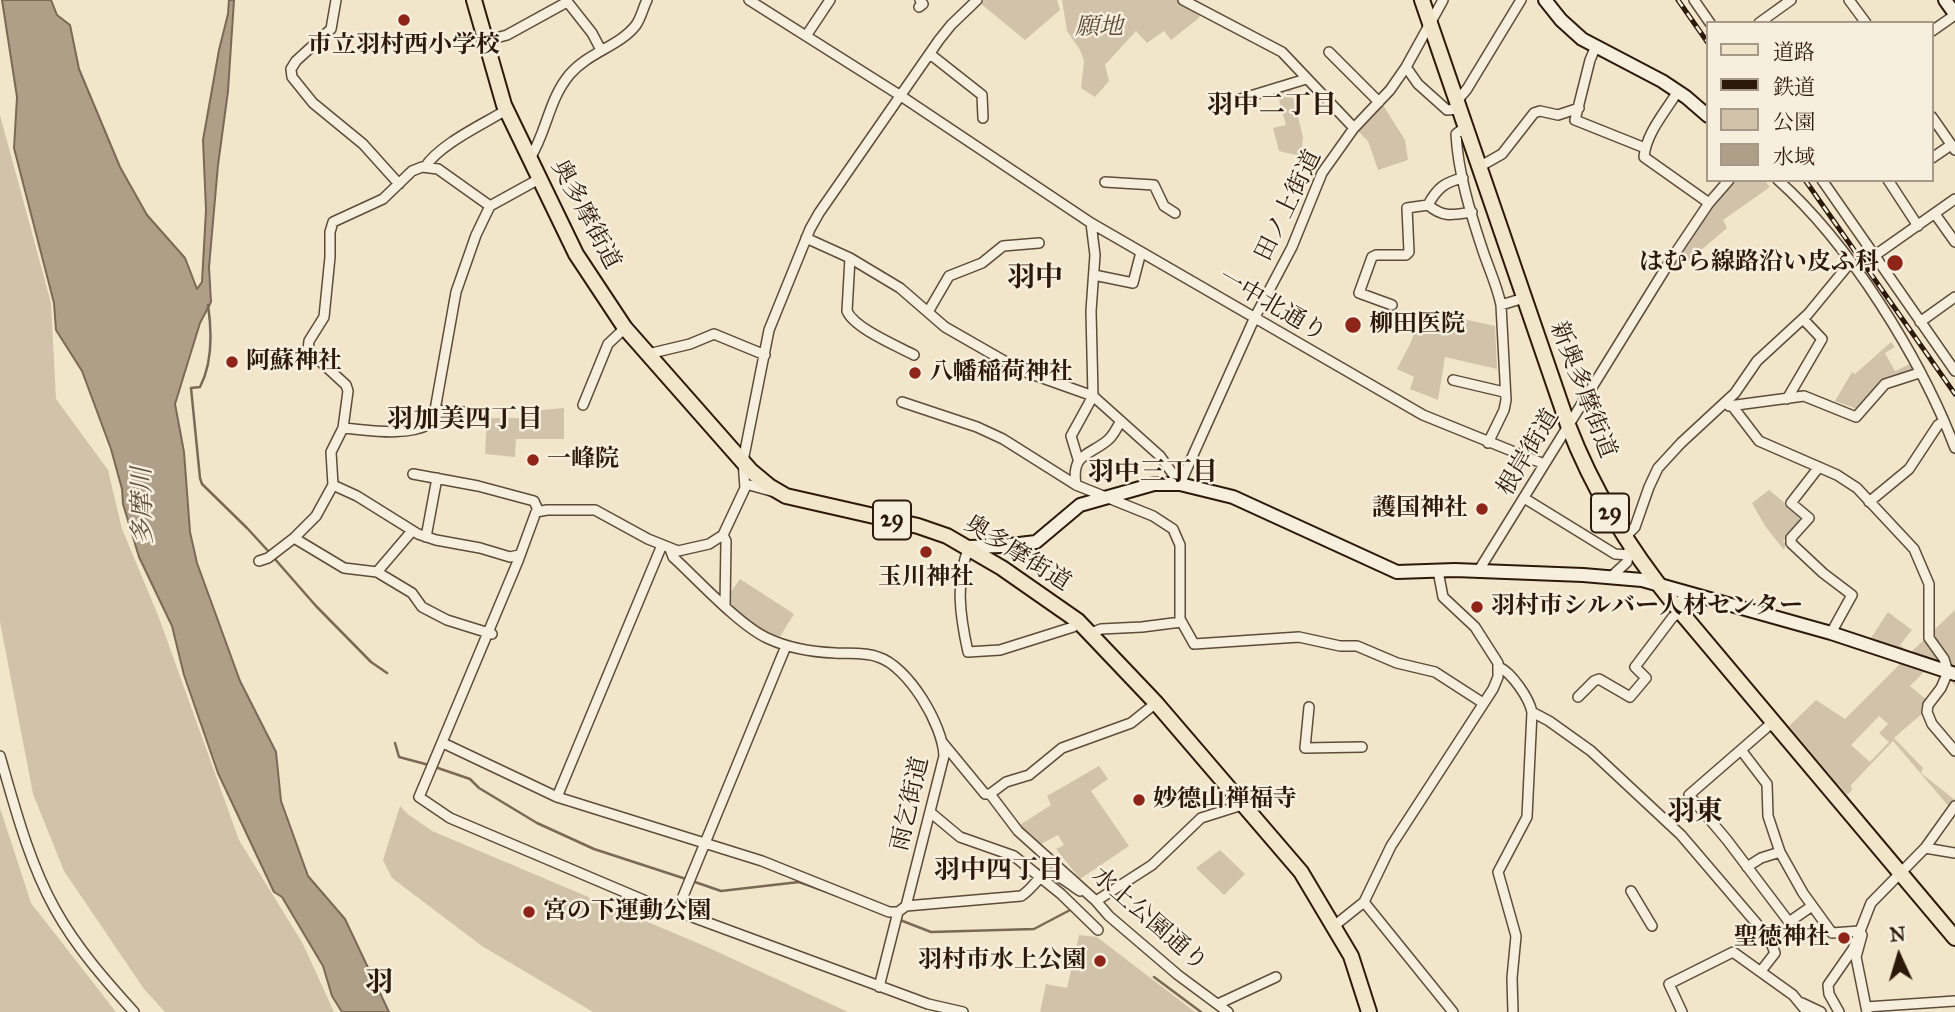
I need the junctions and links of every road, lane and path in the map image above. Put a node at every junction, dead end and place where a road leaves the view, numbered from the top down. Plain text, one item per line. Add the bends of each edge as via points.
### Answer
1 (336, 0) edge
2 (474, 0) edge
3 (634, 0) edge
4 (749, 0) edge
5 (830, 0) edge
6 (977, 0) edge
7 (1183, 0) edge
8 (1422, 0) edge
9 (1443, 0) edge
10 (1521, 0) edge
11 (1545, 0) edge
12 (1694, 0) edge
13 (1791, 0) edge
14 (1849, 0) edge
15 (1945, 0) edge
16 (567, 1) edge
17 (645, 5) edge
18 (1955, 14) edge
19 (1709, 21) edge
20 (1762, 21) edge
21 (1865, 21) edge
22 (1430, 23) junction
23 (1934, 30) edge
24 (806, 36) junction
25 (485, 41) junction
26 (1596, 46) junction
27 (601, 50) junction
28 (1329, 52) dead end
29 (930, 54) junction
30 (1406, 67) junction
31 (1306, 79) junction
32 (1678, 91) junction
33 (901, 96) junction
34 (1378, 102) junction
35 (1224, 104) dead end
36 (1458, 106) junction
37 (1578, 108) junction
38 (506, 110) junction
39 (1706, 114) edge
40 (983, 118) dead end
41 (1934, 120) edge
42 (1465, 127) junction
43 (1354, 128) junction
44 (1953, 147) edge
45 (1645, 148) junction
46 (1934, 157) edge
47 (530, 158) junction
48 (425, 167) junction
49 (1479, 167) junction
50 (1463, 178) junction
51 (539, 179) junction
52 (1105, 182) dead end
53 (1726, 182) edge
54 (1780, 182) edge
55 (1823, 182) edge
56 (1893, 182) edge
57 (399, 184) junction
58 (1955, 200) edge
59 (1709, 203) junction
60 (1428, 205) junction
61 (490, 206) junction
62 (1472, 212) junction
63 (1175, 213) dead end
64 (1935, 214) junction
65 (1091, 223) junction
66 (1918, 226) junction
67 (806, 238) junction
68 (1955, 242) edge
69 (1039, 243) dead end
70 (1141, 252) junction
71 (1874, 256) junction
72 (850, 258) junction
73 (1850, 263) junction
74 (1094, 275) junction
75 (1955, 297) edge
76 (1524, 298) junction
77 (1392, 305) dead end
78 (1501, 305) junction
79 (928, 312) junction
80 (1255, 317) junction
81 (1803, 319) junction
82 (1920, 322) junction
83 (625, 328) junction
84 (648, 354) junction
85 (765, 355) junction
86 (914, 355) dead end
87 (1955, 371) edge
88 (1919, 373) junction
89 (1453, 380) dead end
90 (1504, 392) junction
91 (1093, 396) junction
92 (1787, 399) junction
93 (902, 402) dead end
94 (583, 405) dead end
95 (1722, 405) junction
96 (1733, 408) junction
97 (435, 410) junction
98 (479, 413) dead end
99 (1121, 421) junction
100 (1944, 421) junction
101 (1569, 425) junction
102 (343, 428) junction
103 (1488, 443) junction
104 (1955, 448) edge
105 (1078, 459) junction
106 (743, 461) junction
107 (1544, 464) junction
108 (1819, 467) junction
109 (414, 474) dead end
110 (437, 478) junction
111 (746, 484) junction
112 (1180, 484) junction
113 (334, 485) junction
114 (1076, 485) junction
115 (776, 491) junction
116 (1102, 497) junction
117 (1524, 498) junction
118 (1869, 502) junction
119 (538, 510) junction
120 (412, 531) junction
121 (723, 535) junction
122 (426, 537) junction
123 (294, 538) junction
124 (1628, 546) junction
125 (666, 547) junction
126 (969, 547) junction
127 (519, 555) junction
128 (267, 557) dead end
129 (1479, 570) junction
130 (377, 572) junction
131 (1439, 576) junction
132 (1612, 576) junction
133 (1657, 583) junction
134 (1689, 592) junction
135 (725, 605) junction
136 (1680, 611) junction
137 (1078, 621) junction
138 (1181, 622) junction
139 (1831, 633) junction
140 (490, 634) junction
141 (1091, 634) junction
142 (786, 646) junction
143 (1499, 667) junction
144 (1951, 673) edge
145 (1578, 697) dead end
146 (1156, 703) junction
147 (1483, 704) junction
148 (1309, 707) dead end
149 (1532, 712) junction
150 (1773, 722) junction
151 (942, 742) junction
152 (443, 743) junction
153 (1362, 747) dead end
154 (1741, 750) junction
155 (1955, 751) edge
156 (0, 756) edge
157 (990, 794) junction
158 (556, 797) junction
159 (1242, 805) junction
160 (1955, 806) edge
161 (930, 812) junction
162 (704, 844) junction
163 (1925, 848) junction
164 (1780, 852) junction
165 (1955, 853) edge
166 (1747, 867) junction
167 (1901, 874) junction
168 (1041, 877) junction
169 (1631, 891) dead end
170 (1096, 901) junction
171 (1364, 902) junction
172 (1812, 906) junction
173 (677, 911) junction
174 (900, 914) junction
175 (1334, 926) junction
176 (1652, 926) dead end
177 (1098, 930) dead end
178 (1859, 931) junction
179 (1955, 938) edge
180 (1761, 971) junction
181 (1276, 977) dead end
182 (880, 987) junction
183 (1955, 1001) edge
184 (1800, 1002) junction
185 (1218, 1004) junction
186 (1866, 1010) edge
187 (134, 1012) edge
188 (963, 1012) edge
189 (1228, 1012) edge
190 (1369, 1012) edge
191 (1453, 1012) edge
192 (1513, 1012) edge
193 (1682, 1012) edge
194 (1807, 1012) edge
195 (1821, 1012) edge
196 (1839, 1012) edge

1 - 57 street via 331,29 296,61 292,77 313,103 363,144
2 - 25 main road, 奥多摩街道 / 29
3 - 17 street
4 - 24 street
5 - 24 street
6 - 29 street
7 - 31 street via 1275,47
8 - 22 main road, 新奥多摩街道 / 29
9 - 22 street, 田ノ上街道
10 - 36 street
11 - 26 street via 1572,30
12 - 19 street
13 - 20 street
14 - 21 street
15 - 18 street
16 - 25 street via 507,35
16 - 27 street
17 - 27 street via 634,27
18 - 23 street
22 - 30 street, 田ノ上街道
22 - 36 main road, 新奥多摩街道 / 29
24 - 33 street
25 - 38 main road, 奥多摩街道 / 29
26 - 32 street
26 - 37 street
27 - 47 street via 566,80
28 - 34 street
29 - 33 street
29 - 40 street via 982,95
30 - 34 street, 田ノ上街道
30 - 36 street via 1447,110
31 - 35 street
31 - 43 street
32 - 39 street
32 - 45 street
33 - 65 street, 一中北通り
33 - 67 street
34 - 43 street, 田ノ上街道
36 - 42 main road, 新奥多摩街道 / 29
37 - 45 street via 1575,120
37 - 49 street via 1559,115 1534,113 1502,155
38 - 47 main road, 奥多摩街道 / 29
38 - 48 street via 454,142
41 - 44 street
42 - 49 main road, 新奥多摩街道 / 29
42 - 50 street via 1456,134
43 - 80 street, 田ノ上街道 via 1322,173 1292,247
44 - 46 street
45 - 59 street via 1644,157
47 - 51 main road, 奥多摩街道 / 29
48 - 57 street
48 - 61 street via 438,169
49 - 76 main road, 新奥多摩街道 / 29
50 - 60 street via 1436,190
50 - 62 street
51 - 61 street
51 - 83 main road, 奥多摩街道 / 29 via 576,254
52 - 63 street via 1154,185 1164,206
53 - 59 street, 根岸街道
54 - 73 street
55 - 71 street
56 - 66 street
57 - 102 street via 388,195 335,221 331,228 324,317 308,348 348,387
58 - 64 street
59 - 101 street, 根岸街道
60 - 62 street via 1438,213
60 - 77 street via 1407,208 1409,251 1372,257 1359,293
61 - 97 street via 456,292
62 - 78 street
64 - 66 street
64 - 68 street
65 - 70 street, 一中北通り
65 - 74 street
66 - 71 street
67 - 72 street
67 - 85 street via 774,315
69 - 79 street via 1003,246 982,263 949,276
70 - 74 street via 1133,283
70 - 80 street, 一中北通り
71 - 82 street
72 - 79 street via 900,288
72 - 86 street via 850,318
73 - 81 street
73 - 88 street via 1887,314
74 - 91 street
75 - 82 street
76 - 78 street
76 - 101 main road, 新奥多摩街道 / 29
78 - 90 street
79 - 91 street via 945,327 1020,370
80 - 103 street, 一中北通り via 1423,415
80 - 112 street, 田ノ上街道
81 - 92 street via 1822,339
81 - 95 street via 1757,361
82 - 87 street
83 - 84 main road, 奥多摩街道 / 29
83 - 94 street via 608,344
84 - 85 street via 714,334
84 - 106 main road, 奥多摩街道 / 29
85 - 106 street
88 - 92 street via 1885,384 1856,416 1804,396
88 - 100 street
89 - 90 street
90 - 103 street via 1504,410
91 - 99 street
91 - 105 street via 1071,436
92 - 96 street
93 - 114 street via 1003,439
95 - 96 street
95 - 124 street via 1658,468
96 - 108 street via 1759,441
97 - 98 street
97 - 102 street via 430,424 420,429
99 - 105 street via 1109,439
99 - 112 street via 1160,456
100 - 104 street
100 - 118 street via 1909,469
101 - 107 street, 根岸街道
101 - 124 main road, 新奥多摩街道 / 29
102 - 113 street via 331,452
103 - 107 street, 一中北通り
105 - 114 street
106 - 111 street
106 - 115 main road, 奥多摩街道 / 29
107 - 117 street, 根岸街道
108 - 118 street via 1857,488
108 - 139 street via 1791,503 1809,518 1791,543 1852,596
109 - 110 street
110 - 119 street via 534,501
110 - 122 street
111 - 115 street
111 - 121 street
112 - 116 street via 1154,484
112 - 131 street via 1233,497 1397,572
113 - 120 street
113 - 123 street via 316,516
114 - 116 street
115 - 126 main road, 奥多摩街道 / 29 via 918,526
116 - 126 street via 1071,511 1036,542
116 - 138 street via 1153,516 1178,537
117 - 124 street via 1615,554
117 - 129 street, 根岸街道
118 - 144 street via 1916,555 1930,587 1929,638
119 - 125 street via 595,510
119 - 127 street
120 - 122 street
120 - 130 street
121 - 125 street via 683,551
121 - 135 street
122 - 127 street via 510,557
123 - 128 street
123 - 130 street via 344,568
124 - 132 street via 1622,568
124 - 133 main road, 新奥多摩街道 / 29
125 - 135 street
125 - 158 street
126 - 137 main road, 奥多摩街道 / 29
126 - 137 street via 959,588 968,652 1000,650 1073,627
127 - 140 street
129 - 131 street
129 - 132 street
130 - 140 street via 412,593 422,607
131 - 143 street via 1443,597 1475,627
132 - 133 street
133 - 134 street
133 - 136 main road, 新奥多摩街道 / 29
134 - 136 street
134 - 139 street
135 - 142 street via 763,636
136 - 145 street via 1635,667 1646,678 1630,697 1599,680
136 - 150 main road, 新奥多摩街道 / 29
137 - 141 main road, 奥多摩街道 / 29
138 - 141 street via 1101,629
138 - 147 street via 1194,644 1298,637 1357,646 1435,672
139 - 144 street
140 - 152 street
141 - 146 main road, 奥多摩街道 / 29
142 - 151 street via 889,661 927,705
142 - 162 street
143 - 147 street via 1497,682
143 - 149 street
144 - 155 street via 1927,712
146 - 157 street via 1131,723 1062,748 1029,775 1006,782
146 - 159 main road, 奥多摩街道 / 29
147 - 171 street via 1391,846
148 - 153 street via 1305,748
149 - 180 street via 1591,751 1691,845 1769,938 1775,953
149 - 192 street via 1527,817 1498,872 1516,936
150 - 154 street
150 - 167 main road, 新奥多摩街道 / 29
151 - 157 street, 雨乞街道 via 985,794
151 - 161 street, 雨乞街道 via 944,756
152 - 158 street
152 - 173 street via 419,797 424,802 450,818
154 - 164 street via 1767,784 1768,816
154 - 166 street via 1689,795
156 - 187 street via 34,863 56,911 99,973
157 - 170 street, 水上公園通り via 1018,831
158 - 162 street
159 - 170 street via 1201,818 1152,864
159 - 175 main road, 奥多摩街道 / 29 via 1301,872
160 - 163 street
161 - 168 street via 960,837 1014,856
161 - 174 street, 雨乞街道
162 - 173 street
162 - 174 street
163 - 165 street
163 - 167 street
164 - 166 street
164 - 172 street
166 - 172 street via 1789,922
167 - 178 street via 1871,903
167 - 179 main road, 新奥多摩街道 / 29
168 - 170 street via 1054,874
168 - 174 street via 1021,896
168 - 177 street
169 - 176 street
170 - 185 street, 水上公園通り
171 - 175 street
171 - 191 street
172 - 178 street via 1832,933
173 - 182 street
174 - 182 street, 雨乞街道
175 - 190 main road, 奥多摩街道 / 29 via 1352,956
178 - 186 street via 1862,939 1856,957
178 - 196 street via 1853,949 1828,985
180 - 184 street
180 - 193 street via 1733,952 1669,984
181 - 185 street
182 - 188 street
183 - 186 street
184 - 194 street
184 - 195 street
185 - 189 street, 水上公園通り

